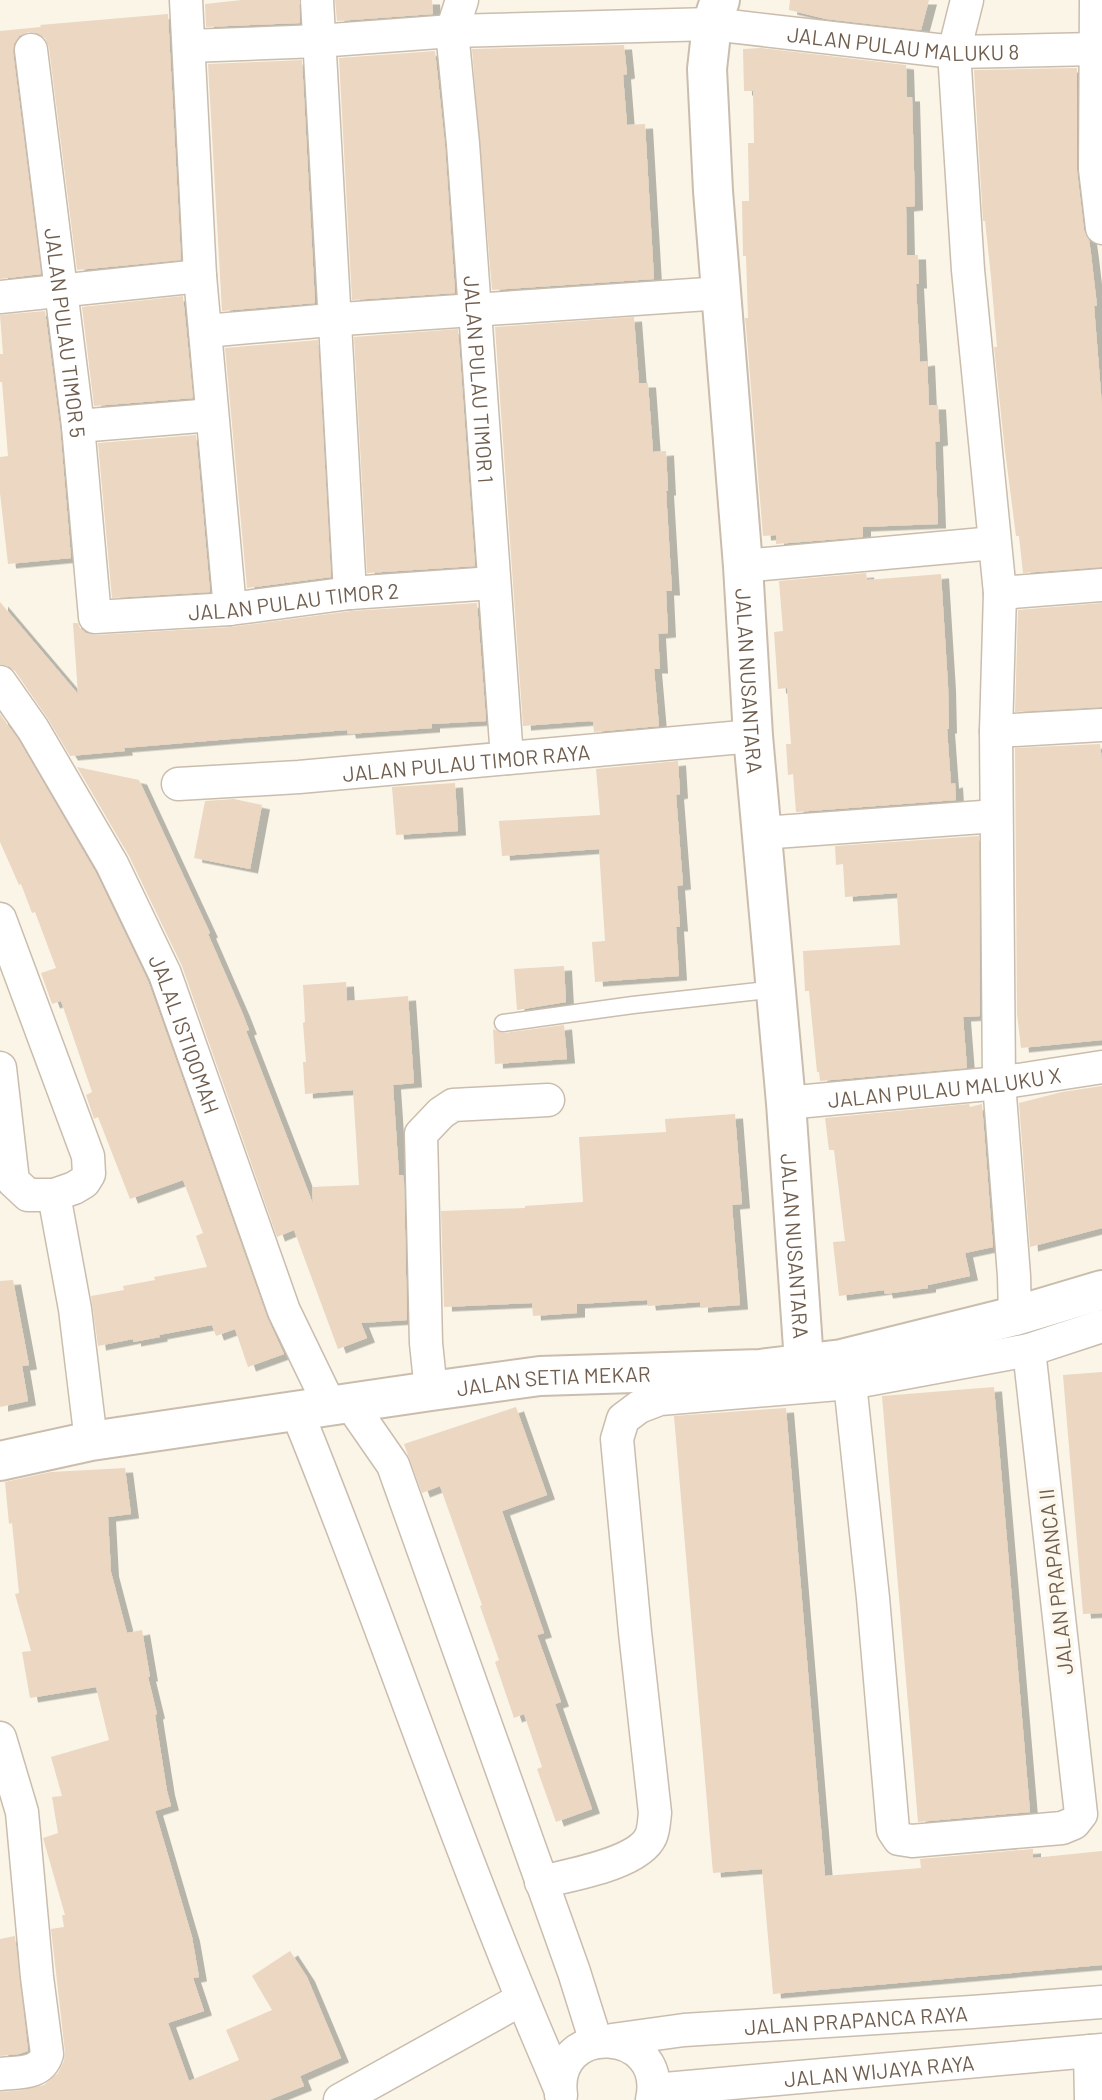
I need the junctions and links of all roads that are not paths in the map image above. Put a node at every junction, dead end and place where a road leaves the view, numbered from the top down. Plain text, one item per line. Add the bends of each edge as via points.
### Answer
1 (186, 0) edge
2 (317, 0) edge
3 (462, 0) edge
4 (967, 0) edge
5 (1096, 0) edge
6 (716, 12) edge
7 (452, 31) junction
8 (318, 41) junction
9 (189, 46) junction
10 (1096, 49) junction
11 (31, 50) dead end
12 (954, 52) junction
13 (1099, 168) edge
14 (1102, 228) edge
15 (200, 276) junction
16 (62, 290) junction
17 (722, 293) junction
18 (0, 297) edge
19 (474, 310) junction
20 (334, 320) junction
21 (205, 331) junction
22 (212, 415) junction
23 (78, 426) junction
24 (994, 543) junction
25 (743, 566) junction
26 (493, 583) junction
27 (1102, 585) edge
28 (350, 593) junction
29 (1000, 593) junction
30 (230, 609) junction
31 (95, 617) joint
32 (0, 682) edge
33 (1102, 725) edge
34 (996, 731) junction
35 (753, 736) junction
36 (507, 758) junction
37 (178, 784) dead end
38 (996, 816) junction
39 (761, 833) junction
40 (0, 919) edge
41 (776, 989) junction
42 (503, 1023) dead end
43 (1102, 1067) edge
44 (0, 1068) edge
45 (999, 1083) junction
46 (548, 1100) dead end
47 (786, 1103) junction
48 (54, 1195) junction
49 (1102, 1290) edge
50 (1102, 1326) edge
51 (1022, 1333) junction
52 (804, 1362) junction
53 (850, 1383) junction
54 (431, 1391) junction
55 (325, 1407) junction
56 (91, 1441) junction
57 (0, 1461) edge
58 (0, 1738) edge
59 (541, 1882) junction
60 (522, 1999) junction
61 (1102, 2002) edge
62 (604, 2041) junction
63 (1096, 2051) edge
64 (0, 2074) edge
65 (560, 2093) edge
66 (653, 2095) edge
67 (340, 2100) edge
68 (1091, 2100) edge

1 - 9 street
2 - 8 street
3 - 7 street, JALAN PULAU TIMOR 1
4 - 12 street, JALAN PRAPANCA II
5 - 10 street
6 - 7 street, JALAN PULAU MALUKU 8
6 - 12 street, JALAN PULAU MALUKU 8
6 - 17 street, JALAN NUSANTARA via 707,69
7 - 8 street, JALAN PULAU MALUKU 8
7 - 19 street, JALAN PULAU TIMOR 1
8 - 9 street, JALAN PULAU MALUKU 8
8 - 20 street
9 - 15 street
10 - 12 street, JALAN PULAU MALUKU 8
10 - 13 street
11 - 16 street, JALAN PULAU TIMOR 5
12 - 24 street, JALAN PRAPANCA II via 968,270
13 - 14 street
15 - 16 street
15 - 21 street
16 - 18 street
16 - 23 street, JALAN PULAU TIMOR 5
17 - 19 street
17 - 25 street, JALAN NUSANTARA
19 - 20 street
19 - 26 street, JALAN PULAU TIMOR 1
20 - 21 street
20 - 28 street
21 - 22 street
22 - 23 street
22 - 30 street
23 - 31 street, JALAN PULAU TIMOR 5
24 - 25 street
24 - 29 street, JALAN PRAPANCA II
25 - 35 street, JALAN NUSANTARA
26 - 28 street, JALAN PULAU TIMOR 2
26 - 36 street, JALAN PULAU TIMOR 1
27 - 29 street
28 - 30 street, JALAN PULAU TIMOR 2
29 - 34 street, JALAN PRAPANCA II
30 - 31 street, JALAN PULAU TIMOR 2
32 - 55 street, JALAL ISTIQOMAH via 112,864 166,974 284,1311
33 - 34 street
34 - 38 street, JALAN PRAPANCA II
35 - 36 street, JALAN PULAU TIMOR RAYA
35 - 39 street, JALAN NUSANTARA
36 - 37 street, JALAN PULAU TIMOR RAYA
38 - 39 street
38 - 45 street, JALAN PRAPANCA II
39 - 41 street, JALAN NUSANTARA
40 - 48 street via 88,1156 89,1174 84,1182
41 - 42 lane
41 - 47 street, JALAN NUSANTARA
43 - 45 street, JALAN PULAU MALUKU X
44 - 48 street via 13,1181 28,1195
45 - 47 street, JALAN PULAU MALUKU X
45 - 51 street, JALAN PRAPANCA II
46 - 54 street via 453,1105 421,1134
47 - 52 street, JALAN NUSANTARA
48 - 56 street via 75,1309
49 - 51 street, JALAN SETIA MEKAR
50 - 51 street
51 - 52 street, JALAN SETIA MEKAR
51 - 53 street
51 - 53 street, JALAN PRAPANCA II via 1081,1814 1062,1828 912,1842 899,1839 893,1830
52 - 54 street, JALAN SETIA MEKAR via 760,1369 541,1377
53 - 59 street via 660,1399 622,1419 617,1439 655,1814 651,1836 638,1851 619,1861
54 - 55 street, JALAN SETIA MEKAR
55 - 56 street, JALAN SETIA MEKAR
55 - 59 street via 393,1465
55 - 60 street via 327,1486
56 - 57 street, JALAN SETIA MEKAR
58 - 64 street via 22,1812 47,2054 38,2068
59 - 62 street
60 - 65 street
60 - 67 street
61 - 62 street, JALAN PRAPANCA RAYA via 684,2030
62 - 65 street via 581,2048 570,2058 562,2072
62 - 66 street via 629,2046 643,2057 652,2073
63 - 66 street, JALAN WIJAYA RAYA
63 - 68 street

